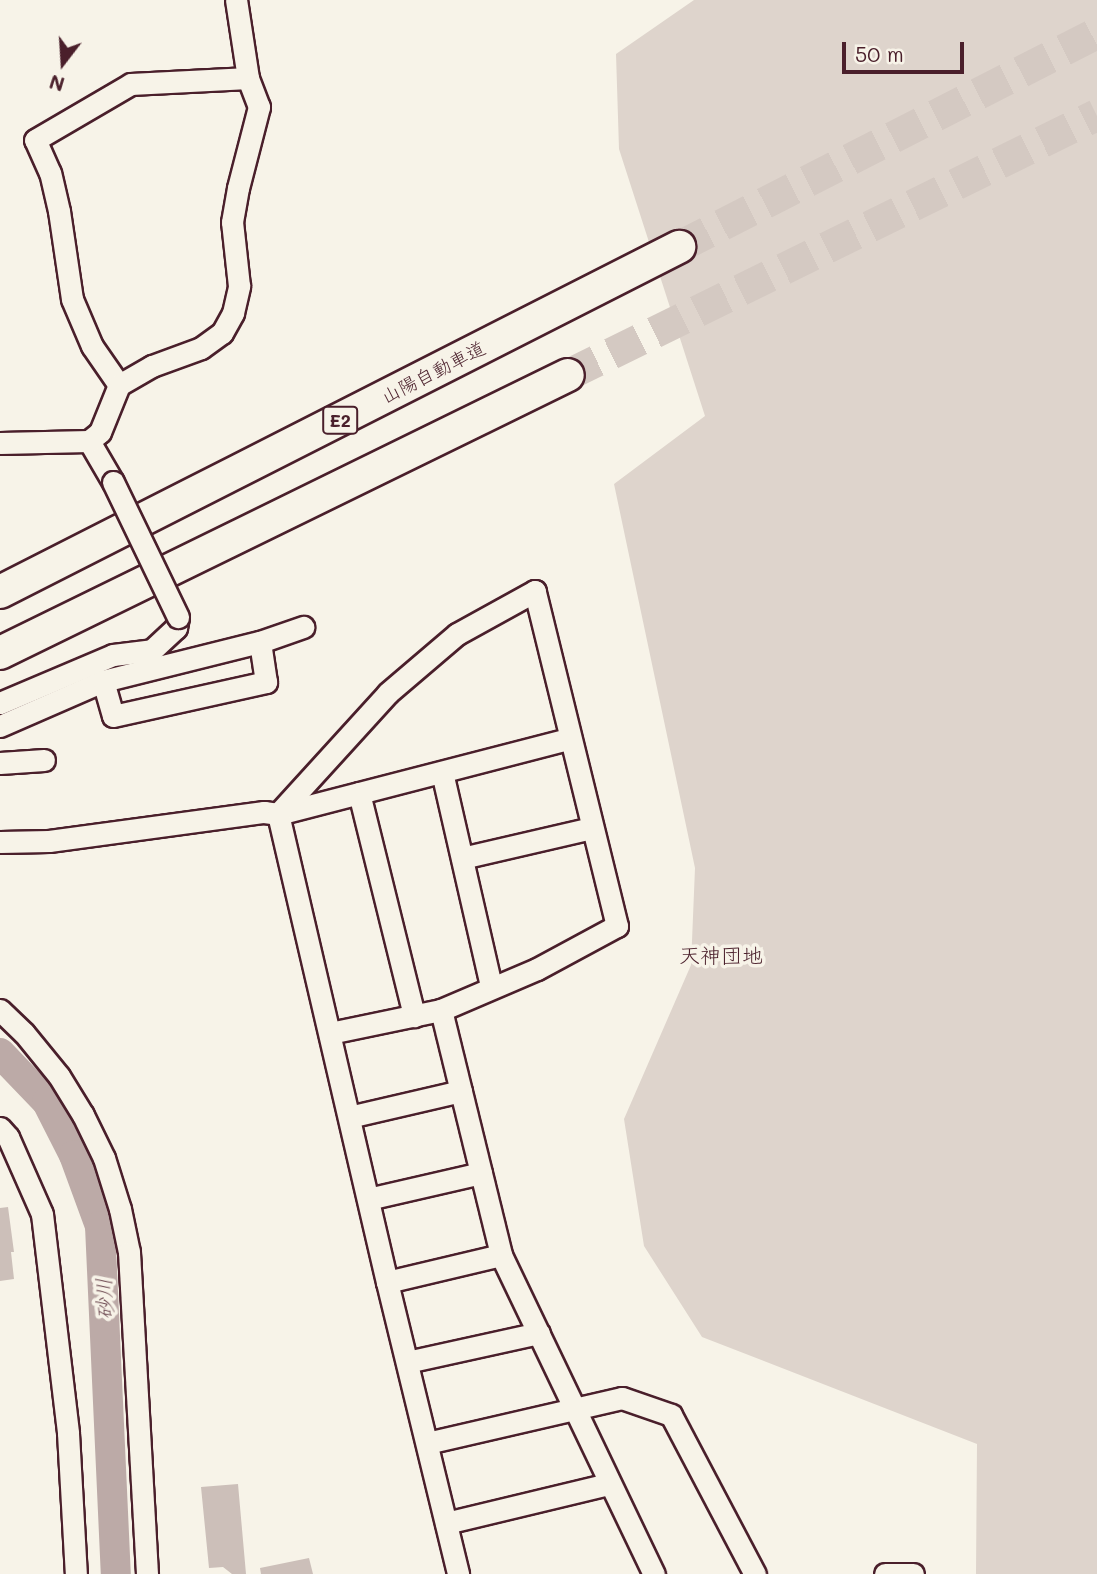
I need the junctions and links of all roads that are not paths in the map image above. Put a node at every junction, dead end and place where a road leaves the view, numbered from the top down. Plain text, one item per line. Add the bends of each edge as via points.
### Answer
1 (236, 0) edge
2 (248, 78) junction
3 (679, 247) tunnel mouth
4 (568, 375) tunnel mouth
5 (119, 386) junction
6 (1, 437) edge
7 (89, 441) junction
8 (0, 592) edge
9 (303, 627) dead end
10 (260, 642) junction
11 (0, 653) edge
12 (103, 681) junction
13 (0, 703) edge
14 (0, 726) edge
15 (569, 739) junction
16 (44, 760) dead end
17 (0, 762) edge
18 (442, 772) junction
19 (359, 793) junction
20 (278, 814) junction
21 (592, 828) junction
22 (0, 842) edge
23 (462, 858) junction
24 (491, 986) junction
25 (0, 1010) edge
26 (441, 1010) junction
27 (414, 1016) junction
28 (330, 1033) junction
29 (461, 1091) junction
30 (349, 1118) junction
31 (0, 1128) edge
32 (481, 1173) junction
33 (368, 1199) junction
34 (501, 1255) junction
35 (387, 1282) junction
36 (539, 1333) junction
37 (407, 1363) junction
38 (573, 1407) junction
39 (427, 1443) junction
40 (609, 1484) junction
41 (446, 1523) junction
42 (76, 1574) edge
43 (147, 1574) edge
44 (458, 1574) edge
45 (654, 1574) edge
46 (755, 1574) edge
47 (885, 1574) edge
48 (913, 1574) edge

1 - 2 street
2 - 5 street via 259,107 232,222 239,286 233,313 222,333 201,348 152,366
2 - 5 street via 131,85 36,140 59,211 72,299 92,346
3 - 8 highway, 山陽自動車道 / E2
4 - 11 highway
5 - 7 street via 100,432
6 - 7 street
7 - 13 street, bridge via 178,617 176,628 152,650 113,655
9 - 10 street
10 - 12 street
10 - 12 street via 266,682 113,716
12 - 14 street
15 - 18 street
15 - 20 street via 535,591 457,634 388,693
15 - 21 street
16 - 17 street
18 - 19 street
18 - 23 street
19 - 20 street
19 - 27 street
20 - 22 street via 264,812 49,841
20 - 28 street
21 - 23 street
21 - 24 street via 617,926 537,969
23 - 24 street
24 - 26 street
25 - 43 street via 59,1076 83,1115 104,1158 120,1209 129,1252
26 - 27 street
26 - 29 street
27 - 28 street
28 - 30 street
29 - 30 street
29 - 32 street
30 - 33 street
31 - 42 street via 42,1214 68,1433
32 - 33 street
32 - 34 street
33 - 35 street
34 - 35 street
34 - 36 street
35 - 37 street
36 - 37 street
36 - 38 street
37 - 39 street
38 - 39 street
38 - 40 street
38 - 46 street via 622,1398 671,1415
39 - 41 street
40 - 41 street
40 - 45 street
41 - 44 street
47 - 48 street

